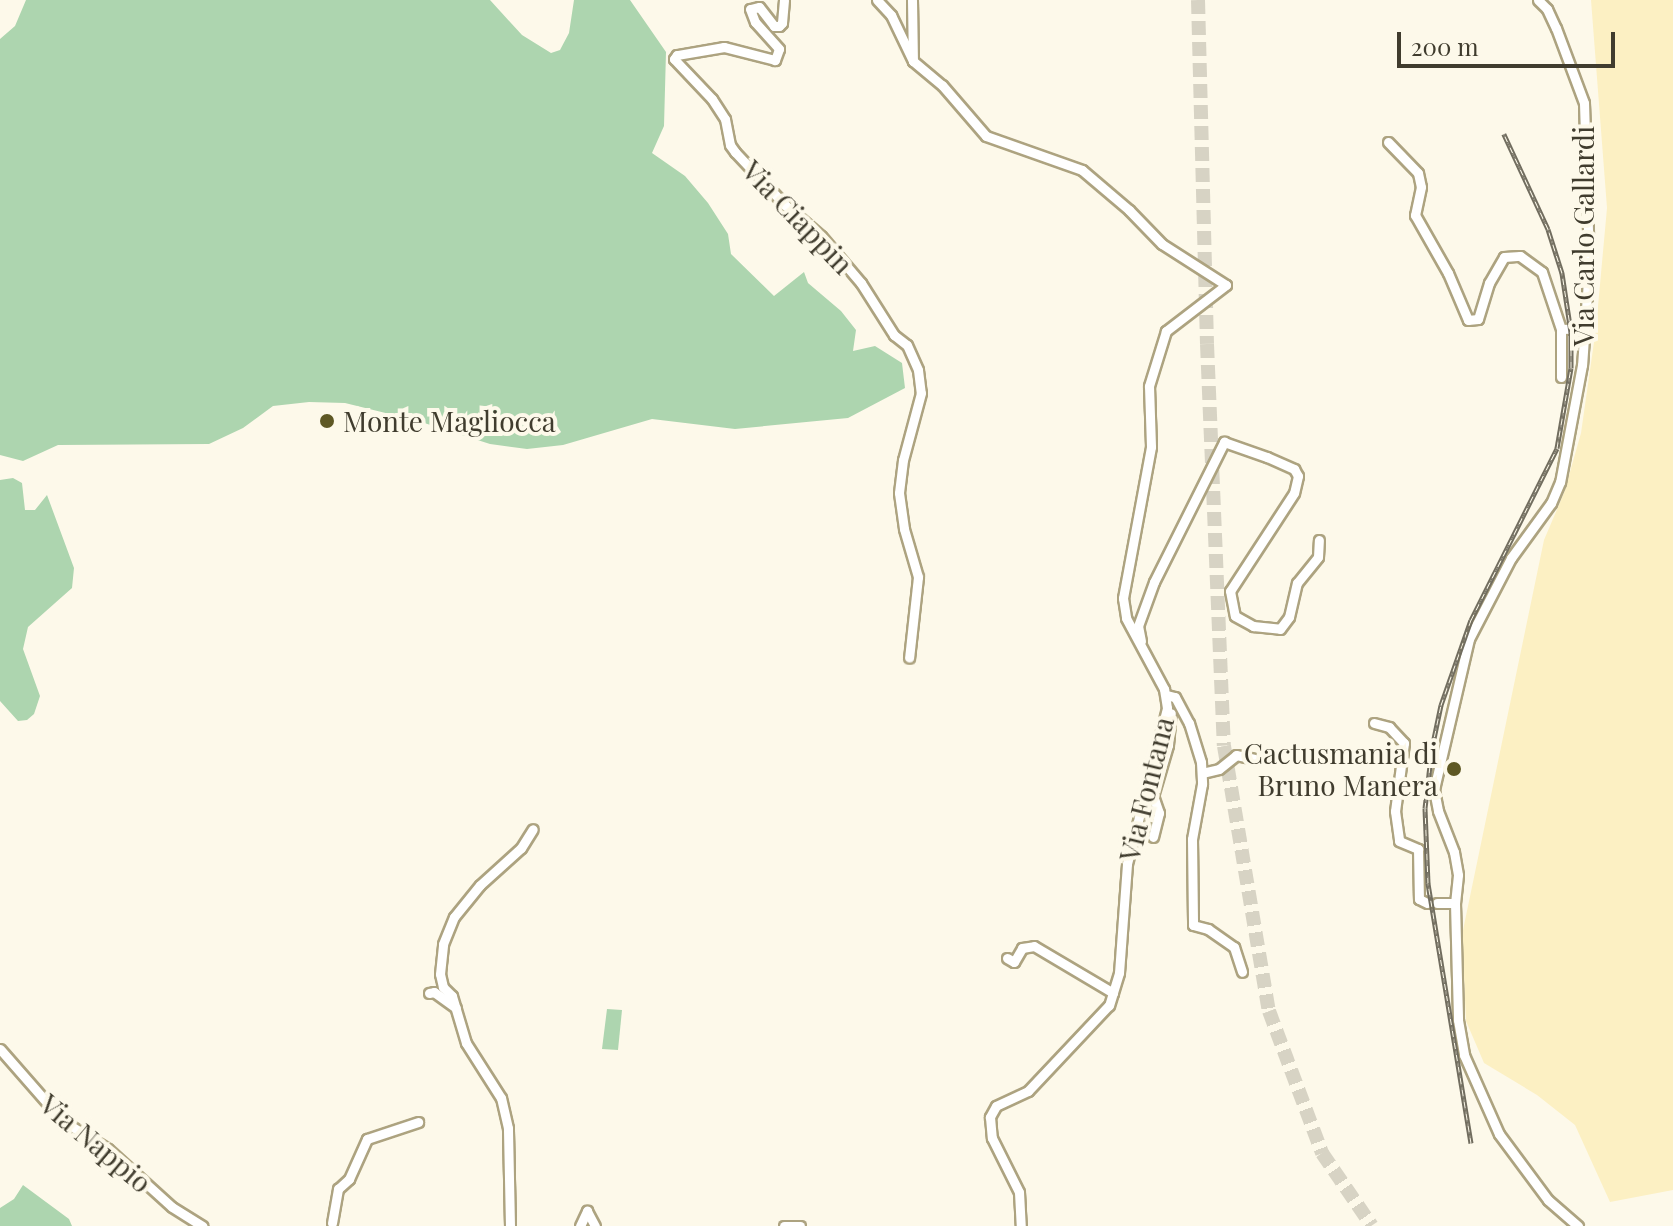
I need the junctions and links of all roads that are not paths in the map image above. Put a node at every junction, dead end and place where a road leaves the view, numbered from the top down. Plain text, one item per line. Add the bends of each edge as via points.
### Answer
1 (784, 0) edge
2 (877, 0) edge
3 (912, 0) edge
4 (1538, 0) edge
5 (913, 61) junction
6 (1388, 142) dead end
7 (1585, 328) junction
8 (1561, 329) junction
9 (1561, 377) dead end
10 (1319, 540) dead end
11 (909, 658) dead end
12 (1155, 673) junction
13 (1169, 695) junction
14 (1374, 723) dead end
15 (1255, 759) dead end
16 (1202, 773) junction
17 (533, 829) dead end
18 (1153, 837) dead end
19 (1455, 903) junction
20 (1007, 958) dead end
21 (1242, 972) dead end
22 (429, 993) dead end
23 (1113, 993) junction
24 (456, 1008) junction
25 (0, 1049) edge
26 (418, 1122) dead end
27 (332, 1223) dead end
28 (203, 1226) edge
29 (510, 1226) edge
30 (580, 1226) edge
31 (595, 1226) edge
32 (784, 1226) edge
33 (800, 1226) edge
34 (1021, 1226) edge
35 (1578, 1226) edge

1 - 11 street, Via Ciappin via 779,26 759,7 750,9 779,49 775,60 724,47 674,59 712,99 735,152 785,205 810,223 861,283 882,320 907,345 918,370 921,393 899,493 918,577
2 - 5 street via 891,15
3 - 5 street
4 - 7 street, Via Carlo Gallardi via 1556,28 1584,103 1589,266
5 - 12 street, Via Fontana via 986,136 1082,170 1162,244 1226,285 1166,331 1149,386 1151,447 1123,598 1126,618
6 - 8 street via 1418,173 1416,219 1468,320 1478,319 1502,258 1516,255 1542,272
7 - 8 street
7 - 19 street, Via Carlo Gallardi via 1560,482 1504,570 1469,639 1438,768 1434,799 1454,852
8 - 9 street
10 - 12 street via 1318,557 1297,583 1289,617 1280,629 1253,626 1235,616 1230,591 1294,493 1298,476 1294,469 1231,442 1220,445 1141,616 1141,640
12 - 13 street, Via Fontana
13 - 16 street via 1196,741
13 - 18 street via 1168,745 1153,796 1159,813
13 - 23 street, Via Fontana via 1127,864
14 - 19 street via 1389,727 1404,743 1395,811 1399,841 1418,849 1419,899
15 - 16 street via 1236,755 1219,769
16 - 21 street via 1192,839 1193,925 1234,947
17 - 24 street via 454,917 443,944 440,974
19 - 35 street, Via Carlo Gallardi via 1464,1055 1499,1134 1548,1200
20 - 23 street via 1014,962 1022,948 1034,946
22 - 24 street
23 - 34 street, Via Fontana via 1095,1022 1028,1091 996,1106 990,1117 992,1138 1019,1192
24 - 29 street via 466,1043 501,1098 508,1128
25 - 28 street, Via Nappio via 63,1121 108,1149 172,1207
26 - 27 street via 367,1139 349,1179 338,1189
30 - 31 street via 587,1211
32 - 33 street

